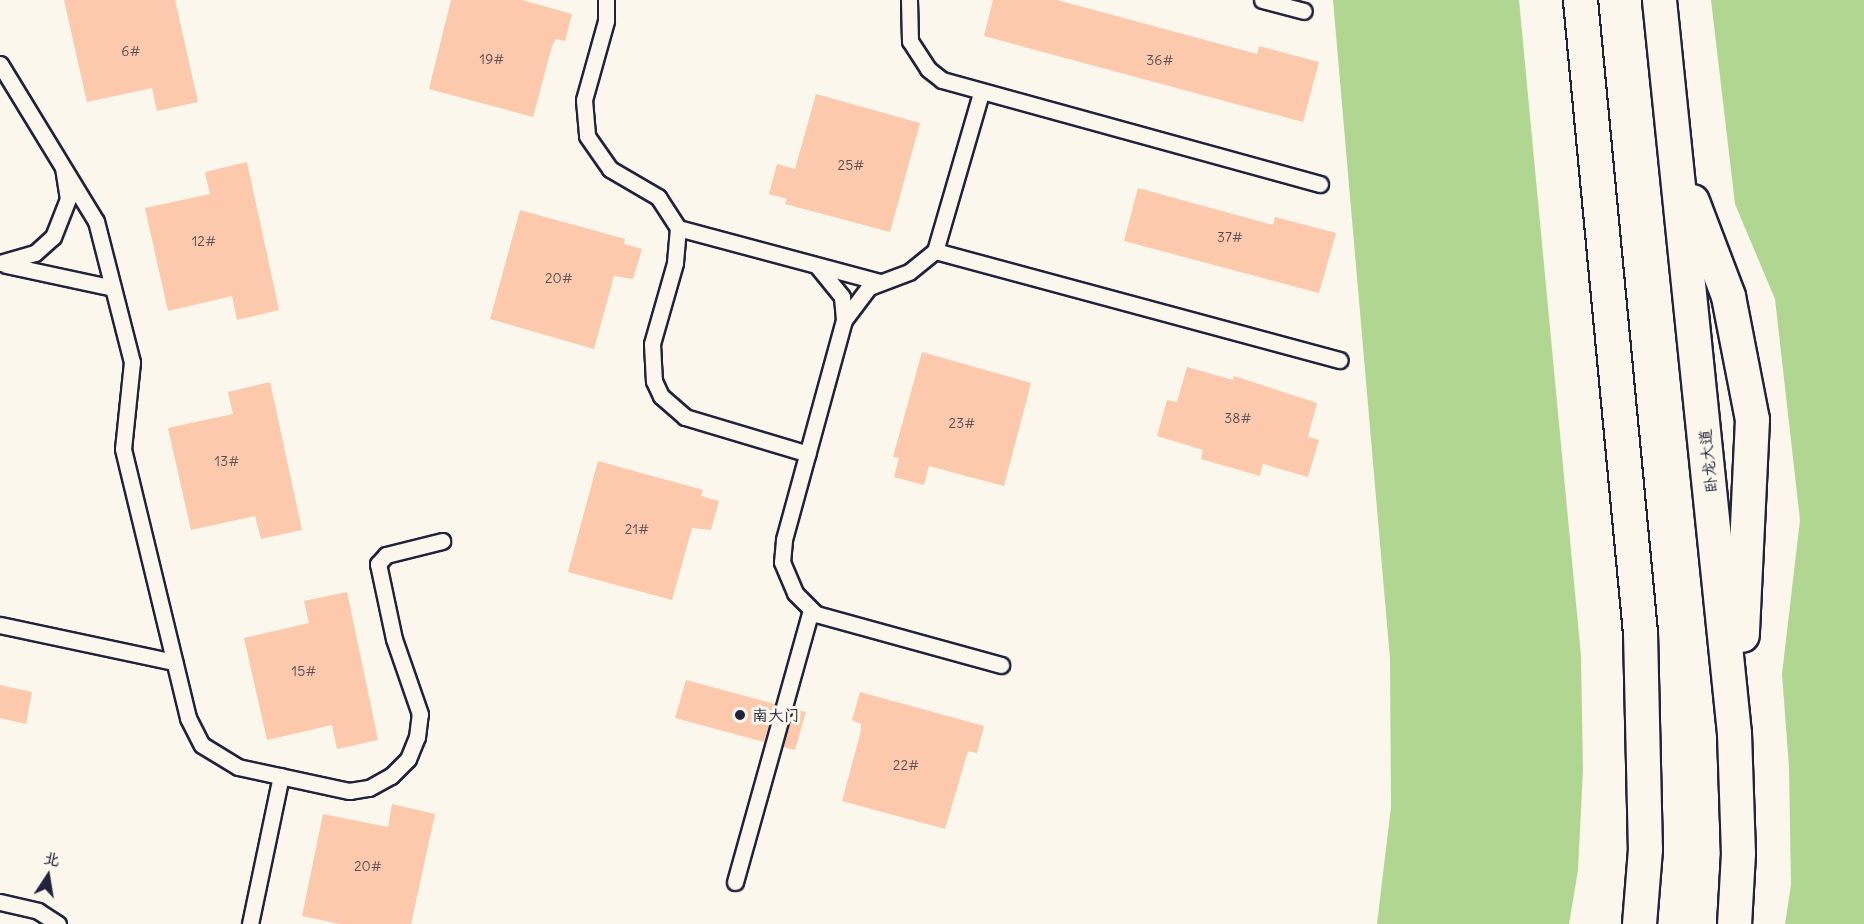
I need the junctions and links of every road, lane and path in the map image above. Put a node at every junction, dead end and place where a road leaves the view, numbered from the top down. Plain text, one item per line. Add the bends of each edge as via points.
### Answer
1 (606, 0) edge
2 (909, 0) edge
3 (1262, 0) edge
4 (1580, 0) edge
5 (1659, 0) edge
6 (1304, 11) dead end
7 (0, 64) edge
8 (981, 93) junction
9 (1675, 157) junction
10 (60, 161) junction
11 (1320, 184) dead end
12 (678, 228) junction
13 (935, 251) junction
14 (0, 263) edge
15 (814, 264) junction
16 (879, 282) junction
17 (113, 288) junction
18 (844, 320) junction
19 (1340, 360) dead end
20 (807, 454) junction
21 (442, 541) dead end
22 (811, 610) junction
23 (0, 625) edge
24 (174, 662) junction
25 (1001, 665) dead end
26 (1734, 733) junction
27 (281, 776) junction
28 (735, 882) dead end
29 (0, 902) edge
30 (58, 924) edge
31 (250, 924) edge
32 (1639, 924) edge
33 (1734, 924) edge

1 - 12 lane via 606,21 585,100 587,136 610,169 658,197
2 - 8 lane via 906,26 916,55 942,80
3 - 6 lane
4 - 32 main road via 1640,632 1645,849
5 - 9 main road, 卧龙大道
7 - 10 lane via 14,93
8 - 11 lane
8 - 13 lane
9 - 26 main road, 卧龙大道
9 - 26 main road via 1728,296 1752,419 1750,530
10 - 14 lane via 68,199 53,237 35,253
10 - 17 lane via 96,221
12 - 15 lane
12 - 20 lane via 675,263 652,344 654,381 661,396 699,423
13 - 16 lane via 909,272
13 - 19 lane
14 - 17 lane
15 - 16 lane
15 - 18 lane via 837,287
16 - 18 lane via 859,296
17 - 24 lane via 133,371 122,419 123,449
18 - 20 lane
20 - 22 lane via 782,556 795,593
21 - 27 lane via 386,555 378,564 394,639 420,714 417,737 408,759 369,788 349,791
22 - 25 lane via 833,621
22 - 28 lane
23 - 24 lane
24 - 27 lane via 188,718 202,746 238,767
26 - 33 main road, 卧龙大道 via 1738,853
27 - 31 lane
29 - 30 lane via 38,911

